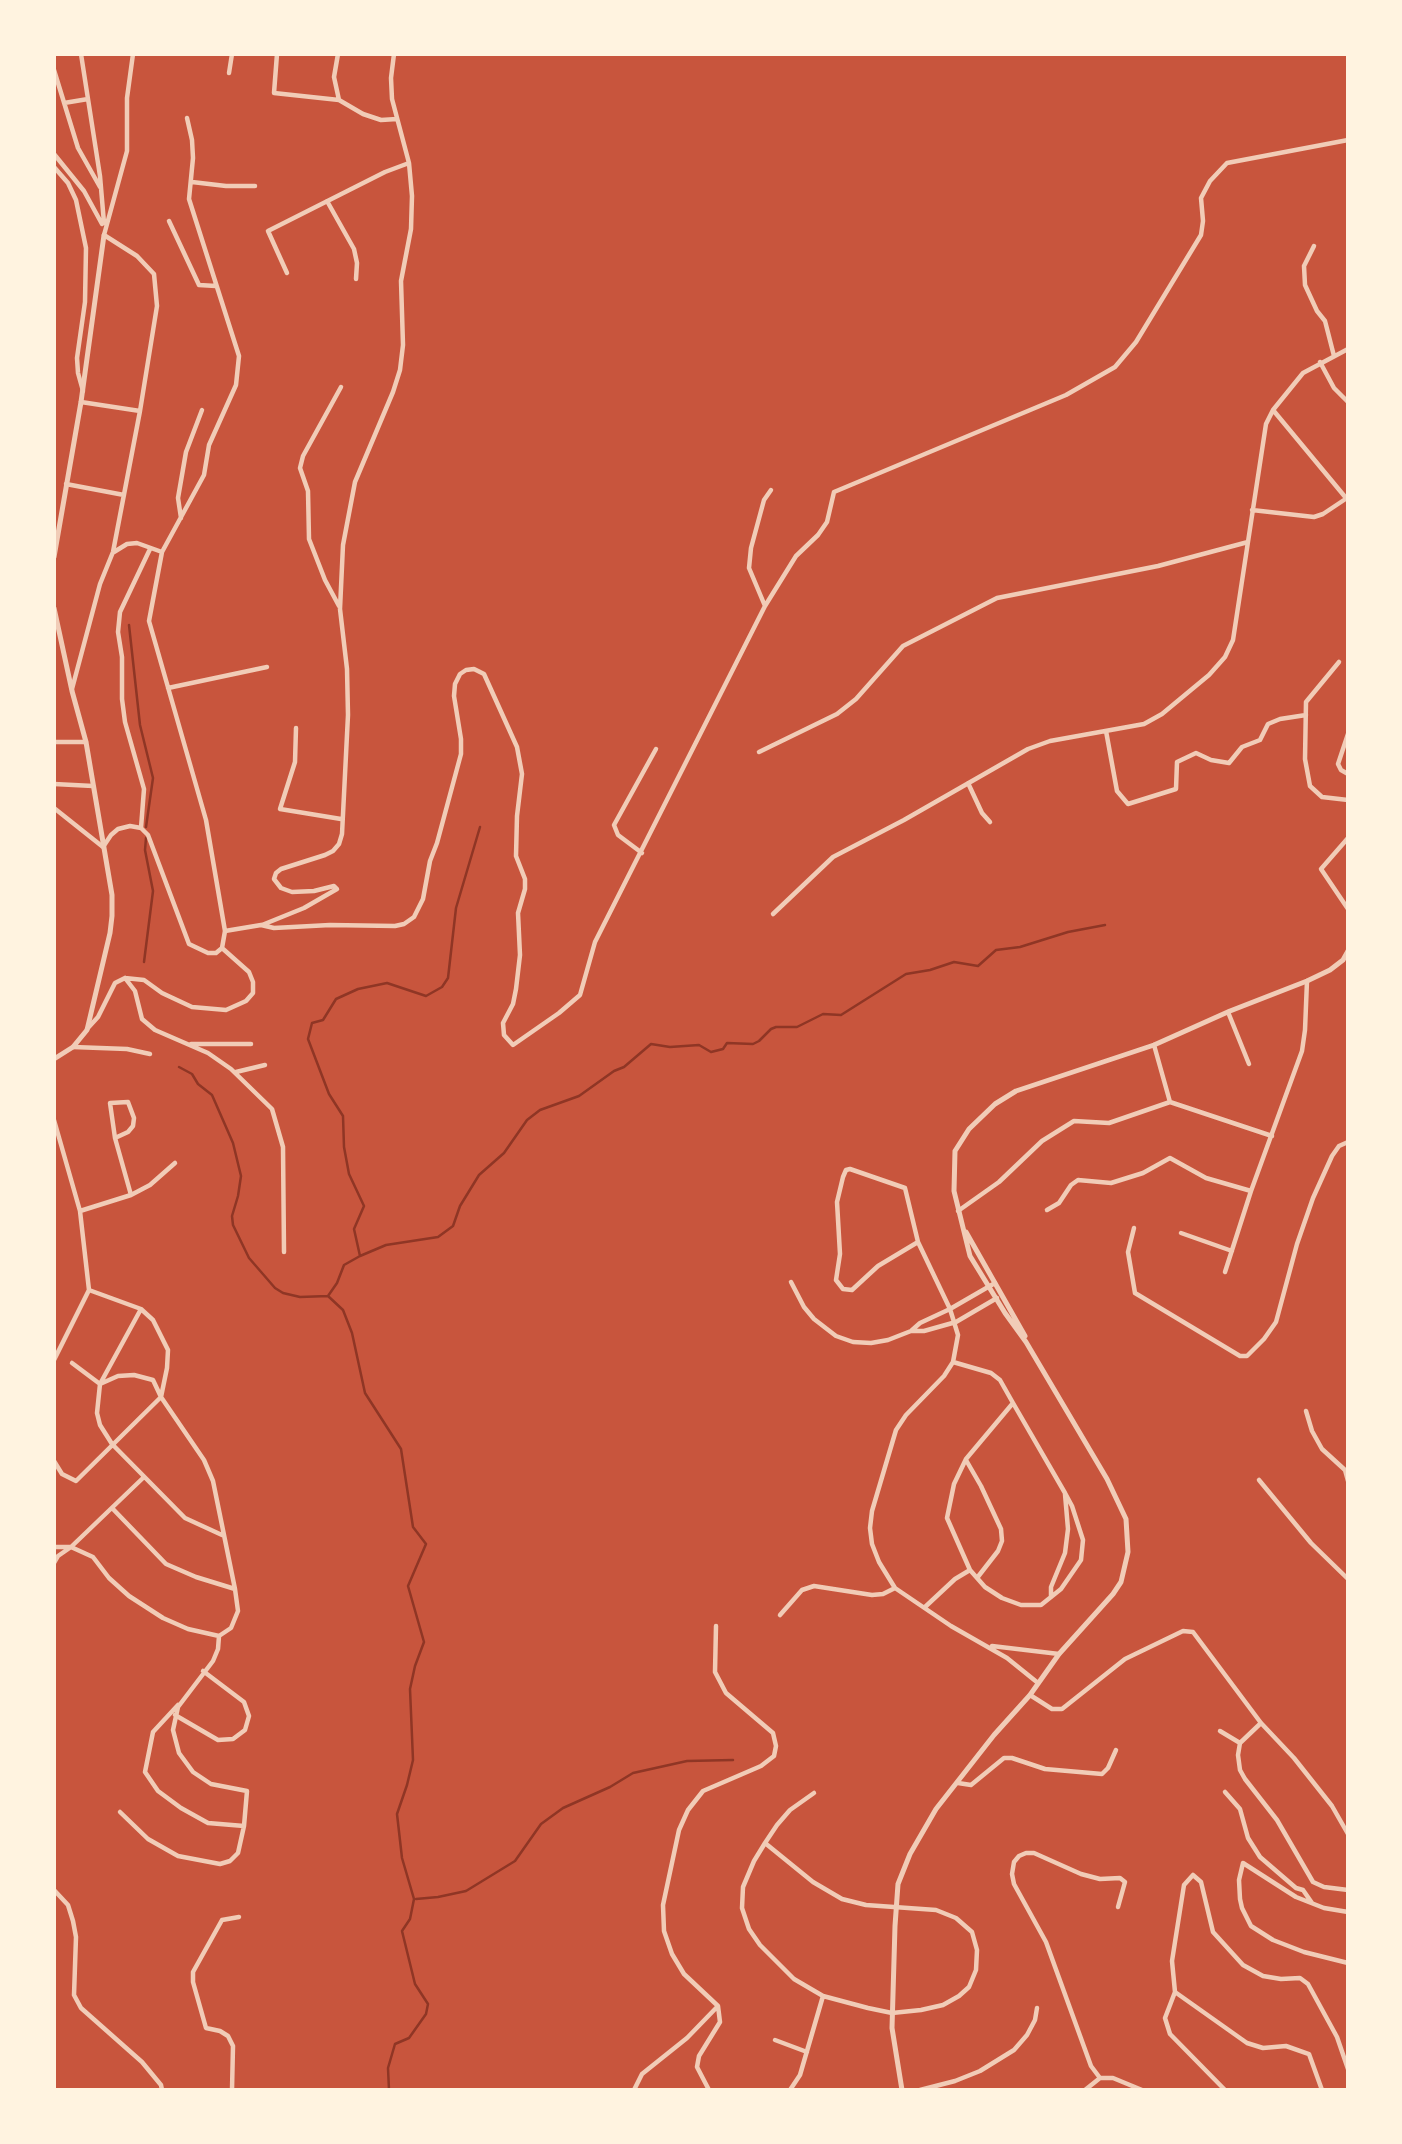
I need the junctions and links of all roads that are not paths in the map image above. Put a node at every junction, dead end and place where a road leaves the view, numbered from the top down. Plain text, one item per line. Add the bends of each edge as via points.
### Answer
1 (81, 54) edge
2 (133, 54) edge
3 (232, 54) edge
4 (277, 54) edge
5 (338, 54) edge
6 (394, 54) edge
7 (54, 70) edge
8 (229, 72) dead end
9 (88, 99) junction
10 (340, 100) junction
11 (64, 103) junction
12 (187, 118) dead end
13 (397, 119) junction
14 (1348, 140) edge
15 (54, 155) edge
16 (409, 163) junction
17 (54, 167) edge
18 (191, 181) junction
19 (255, 186) dead end
20 (101, 188) junction
21 (327, 201) junction
22 (169, 221) dead end
23 (104, 232) junction
24 (1314, 246) dead end
25 (287, 273) dead end
26 (356, 279) dead end
27 (216, 286) junction
28 (1348, 349) edge
29 (1334, 356) junction
30 (1320, 362) junction
31 (341, 387) dead end
32 (83, 391) junction
33 (81, 402) junction
34 (1348, 402) edge
35 (202, 410) dead end
36 (1273, 410) junction
37 (140, 411) junction
38 (66, 484) junction
39 (771, 489) dead end
40 (124, 495) junction
41 (1347, 497) edge
42 (1252, 510) junction
43 (181, 519) junction
44 (1248, 542) junction
45 (55, 546) edge
46 (150, 549) junction
47 (113, 552) junction
48 (162, 552) junction
49 (54, 557) edge
50 (765, 606) junction
51 (54, 608) edge
52 (340, 609) junction
53 (1339, 662) dead end
54 (267, 667) dead end
55 (168, 688) junction
56 (72, 691) junction
57 (1306, 715) junction
58 (296, 728) dead end
59 (1107, 731) junction
60 (1348, 734) edge
61 (54, 742) edge
62 (86, 742) junction
63 (656, 749) dead end
64 (759, 752) dead end
65 (1348, 774) edge
66 (968, 783) junction
67 (54, 784) edge
68 (93, 786) junction
69 (1348, 800) edge
70 (54, 808) edge
71 (341, 819) junction
72 (990, 821) dead end
73 (141, 828) junction
74 (1348, 838) edge
75 (103, 847) junction
76 (642, 853) junction
77 (1348, 909) edge
78 (773, 914) dead end
79 (261, 925) junction
80 (225, 931) junction
81 (222, 948) junction
82 (1348, 951) edge
83 (1345, 960) edge
84 (125, 978) junction
85 (1307, 981) junction
86 (1228, 1012) junction
87 (86, 1030) junction
88 (187, 1044) junction
89 (251, 1044) dead end
90 (1154, 1045) junction
91 (73, 1047) junction
92 (150, 1054) dead end
93 (54, 1059) edge
94 (1249, 1064) dead end
95 (265, 1065) dead end
96 (235, 1072) junction
97 (1170, 1102) junction
98 (54, 1120) edge
99 (1272, 1136) junction
100 (115, 1138) junction
101 (1348, 1142) edge
102 (174, 1163) dead end
103 (1251, 1191) junction
104 (131, 1195) junction
105 (1047, 1210) dead end
106 (958, 1211) junction
107 (80, 1212) junction
108 (1135, 1228) dead end
109 (963, 1229) junction
110 (1181, 1233) dead end
111 (918, 1242) junction
112 (1232, 1251) junction
113 (284, 1252) dead end
114 (1225, 1272) dead end
115 (791, 1282) dead end
116 (995, 1283) junction
117 (988, 1287) junction
118 (89, 1290) junction
119 (1001, 1293) junction
120 (996, 1299) junction
121 (141, 1309) junction
122 (950, 1309) junction
123 (956, 1322) junction
124 (911, 1331) junction
125 (1026, 1342) junction
126 (54, 1360) edge
127 (72, 1363) dead end
128 (953, 1363) junction
129 (100, 1384) junction
130 (161, 1397) junction
131 (1013, 1403) junction
132 (1306, 1411) dead end
133 (112, 1444) junction
134 (966, 1459) junction
135 (54, 1461) edge
136 (1346, 1470) edge
137 (144, 1477) junction
138 (1259, 1480) dead end
139 (1348, 1481) edge
140 (1065, 1493) junction
141 (112, 1508) junction
142 (1079, 1526) junction
143 (1068, 1529) junction
144 (222, 1535) junction
145 (54, 1547) edge
146 (71, 1547) junction
147 (54, 1563) edge
148 (970, 1570) junction
149 (977, 1578) junction
150 (1348, 1579) edge
151 (895, 1588) junction
152 (235, 1590) junction
153 (1051, 1597) junction
154 (925, 1608) junction
155 (780, 1615) dead end
156 (716, 1626) dead end
157 (219, 1636) junction
158 (988, 1646) junction
159 (1059, 1654) junction
160 (203, 1671) junction
161 (1038, 1683) junction
162 (1030, 1695) junction
163 (182, 1700) junction
164 (175, 1714) junction
165 (1261, 1723) junction
166 (1220, 1731) dead end
167 (1240, 1744) junction
168 (1116, 1750) dead end
169 (958, 1783) junction
170 (1225, 1792) dead end
171 (814, 1793) dead end
172 (120, 1812) dead end
173 (244, 1826) junction
174 (1348, 1834) edge
175 (765, 1843) junction
176 (54, 1890) edge
177 (1348, 1890) edge
178 (1312, 1903) junction
179 (1118, 1907) dead end
180 (895, 1908) junction
181 (1348, 1912) edge
182 (239, 1917) dead end
183 (1348, 1963) edge
184 (1175, 1992) junction
185 (823, 1996) junction
186 (718, 2006) junction
187 (1037, 2008) dead end
188 (892, 2013) junction
189 (775, 2040) dead end
190 (807, 2052) junction
191 (1348, 2069) edge
192 (1100, 2077) junction
193 (162, 2090) edge
194 (232, 2090) edge
195 (635, 2090) edge
196 (709, 2090) edge
197 (790, 2090) edge
198 (902, 2090) edge
199 (920, 2090) edge
200 (1085, 2090) edge
201 (1142, 2090) edge
202 (1225, 2090) edge
203 (1322, 2090) edge

1 - 9 street
2 - 23 street via 127,151
3 - 8 street
4 - 10 street via 274,93
5 - 10 street via 334,77
6 - 13 street via 391,89
7 - 11 street
9 - 11 street
9 - 20 street
10 - 13 street via 363,114
11 - 20 street via 78,148
12 - 18 street via 192,140
13 - 16 street
14 - 50 street via 1227,163 1201,198 1201,235 1136,342 1115,367 1066,395 834,492 827,522 796,556
15 - 23 street via 84,191
16 - 21 street
16 - 52 street via 412,212 401,281 402,358 350,502
17 - 32 street via 76,200 85,240 85,302 77,358
18 - 19 street
18 - 27 street via 189,199
20 - 23 street
21 - 25 street via 268,231
21 - 26 street via 354,249
22 - 27 street via 199,285
23 - 32 street
23 - 37 street via 154,274 157,306
24 - 29 street via 1304,266 1305,285 1325,321
27 - 43 street via 239,356 236,385 209,445 204,475
28 - 29 street
29 - 30 street
30 - 34 street
30 - 36 street via 1292,384
31 - 52 street via 300,468 308,491 309,539
32 - 33 street
33 - 37 street
33 - 38 street
35 - 43 street via 186,452 178,498
36 - 41 street
36 - 42 street via 1266,424
37 - 40 street
38 - 40 street
38 - 45 street
39 - 50 street via 764,500 749,568
40 - 47 street
41 - 42 street via 1314,517
42 - 44 street
43 - 48 street
44 - 59 street via 1233,640 1225,657 1162,714 1144,724
44 - 64 street via 1158,566 997,598 903,646 837,714
45 - 49 street
46 - 47 street via 137,543
46 - 48 street
46 - 73 street via 120,612 118,632 125,722 144,789
47 - 56 street
48 - 55 street via 149,621
50 - 76 street
51 - 56 street
52 - 71 street via 348,692
53 - 57 street via 1306,702
54 - 55 street
55 - 80 street via 206,820
56 - 62 street
57 - 59 street via 1268,724 1261,740 1242,747 1229,763 1196,753 1177,762 1176,789 1128,804 1117,791
57 - 69 street via 1305,760 1310,786 1322,797
58 - 71 street via 295,762 280,809
59 - 66 street via 1028,748
60 - 65 street via 1338,764
61 - 62 street
62 - 68 street
63 - 76 street via 614,825 618,835
66 - 72 street
66 - 78 street via 833,857
67 - 68 street
68 - 75 street
70 - 75 street
71 - 79 street via 342,834 333,851 281,869 274,879 292,892 334,886 336,891
73 - 75 street via 118,829
73 - 81 street via 148,835 189,944 208,953
74 - 77 street via 1321,869
75 - 87 street via 112,895 111,925
76 - 79 street via 595,942 580,995 513,1045 503,1034 503,1023 513,1004 520,955 518,913 525,879 516,856 522,774 517,747 484,674 466,670 455,684 454,696 461,754 423,899 414,917 395,926
79 - 80 street
80 - 81 street
81 - 84 street via 249,971 253,982 247,1001 226,1010 192,1007 144,980
82 - 83 street
83 - 85 street
84 - 87 street via 115,983
84 - 88 street via 135,990 142,1019
85 - 86 street
85 - 99 street via 1302,1051
86 - 90 street
86 - 94 street
87 - 91 street
88 - 89 street
88 - 96 street
90 - 97 street
90 - 106 street via 1016,1091 995,1104 969,1129 955,1151
91 - 92 street
91 - 93 street
95 - 96 street
96 - 113 street via 272,1109 283,1147
97 - 99 street
97 - 106 street via 1109,1123 1068,1123
98 - 107 street
99 - 103 street
100 - 100 street via 110,1103 128,1102 133,1126
100 - 104 street
101 - 108 street via 1332,1156 1313,1198 1276,1322 1247,1356 1135,1293 1128,1252
102 - 104 street
103 - 105 street via 1206,1178 1170,1158 1120,1181 1078,1180
103 - 112 street
104 - 107 street
106 - 109 street
107 - 118 street
109 - 116 street
109 - 117 street
110 - 112 street
111 - 111 street via 905,1188 846,1170 836,1213 838,1284 855,1289 878,1266
111 - 122 street
112 - 114 street
115 - 124 street via 804,1307 836,1336 871,1343
116 - 117 street
116 - 119 street
117 - 120 street
117 - 122 street
118 - 121 street
118 - 126 street
119 - 120 street
119 - 125 street
120 - 123 street
120 - 125 street
121 - 129 street
121 - 130 street via 153,1320 168,1350
122 - 123 street
122 - 124 street
123 - 124 street
123 - 128 street
125 - 159 street via 1126,1519 1128,1552 1121,1582
127 - 129 street
128 - 131 street via 991,1373
128 - 151 street via 897,1430 872,1511 872,1544
129 - 130 street via 118,1376 146,1378 153,1380
129 - 133 street via 97,1413
130 - 133 street
130 - 144 street via 204,1460 213,1481
131 - 134 street
131 - 140 street
132 - 136 street via 1322,1449
133 - 135 street via 76,1480 62,1474
133 - 137 street
134 - 148 street via 954,1483 947,1518
134 - 149 street via 1001,1529 998,1551
136 - 139 street
137 - 141 street
137 - 144 street via 185,1518
138 - 150 street
140 - 142 street
140 - 143 street
141 - 146 street
141 - 152 street via 166,1564
142 - 143 street
142 - 153 street via 1083,1540 1078,1568
143 - 153 street
144 - 152 street
145 - 146 street
146 - 147 street
146 - 157 street via 93,1557 119,1587 151,1612 188,1629
148 - 149 street
148 - 154 street
149 - 153 street via 993,1592 1021,1605 1041,1605
151 - 154 street
151 - 155 street via 872,1595 814,1586 802,1590
152 - 157 street via 236,1620
154 - 158 street
156 - 186 street via 713,1664 721,1686 773,1733 776,1746 774,1756 761,1766 697,1797 678,1830 670,1865 663,1905 668,1945 684,1974
157 - 160 street via 216,1655
158 - 159 street
158 - 161 street
159 - 161 street
160 - 163 street
160 - 164 street via 244,1702 249,1716 245,1730 233,1739 218,1740
161 - 162 street
162 - 165 street via 1052,1709 1062,1709 1125,1659 1183,1631 1193,1632
162 - 169 street
163 - 164 street
163 - 173 street via 153,1731 145,1772 158,1791 208,1823
164 - 173 street via 176,1746 187,1767 211,1784 247,1791
165 - 167 street
165 - 174 street via 1332,1806
166 - 167 street
167 - 177 street via 1240,1770 1277,1820 1313,1882
168 - 169 street via 1102,1774 1045,1769 1004,1758 971,1784
169 - 180 street via 925,1825 910,1854 898,1884
170 - 178 street via 1240,1809 1248,1838 1260,1857 1303,1890
171 - 175 street via 790,1810
172 - 173 street via 148,1839 178,1856 220,1864 238,1853
175 - 180 street via 842,1899
175 - 185 street via 743,1887 742,1908 749,1929 773,1961
176 - 193 street via 68,1905 74,1921 73,1984 81,2008 142,2062
178 - 181 street
178 - 183 street via 1243,1863 1240,1899 1251,1926 1273,1940
179 - 192 street via 1125,1882 1120,1878 1081,1874 1034,1853 1014,1862 1014,1884 1046,1942 1081,2041
180 - 188 street
180 - 188 street via 936,1910 956,1918 972,1932 977,1950 976,1970 960,1996 943,2005
182 - 194 street via 222,1920 193,1972 206,2028 228,2036 233,2046
184 - 191 street via 1172,1961 1184,1885 1193,1875 1201,1882 1213,1932 1243,1965 1263,1976 1300,1978 1308,1984 1322,2005
184 - 202 street via 1166,2018 1170,2034
184 - 203 street via 1247,2043 1263,2048 1286,2046 1308,2054
185 - 188 street
185 - 190 street
186 - 195 street via 642,2074
186 - 196 street via 720,2022 697,2067
187 - 199 street via 1027,2035 1014,2050 980,2071
188 - 198 street
189 - 190 street
190 - 197 street
192 - 200 street
192 - 201 street

